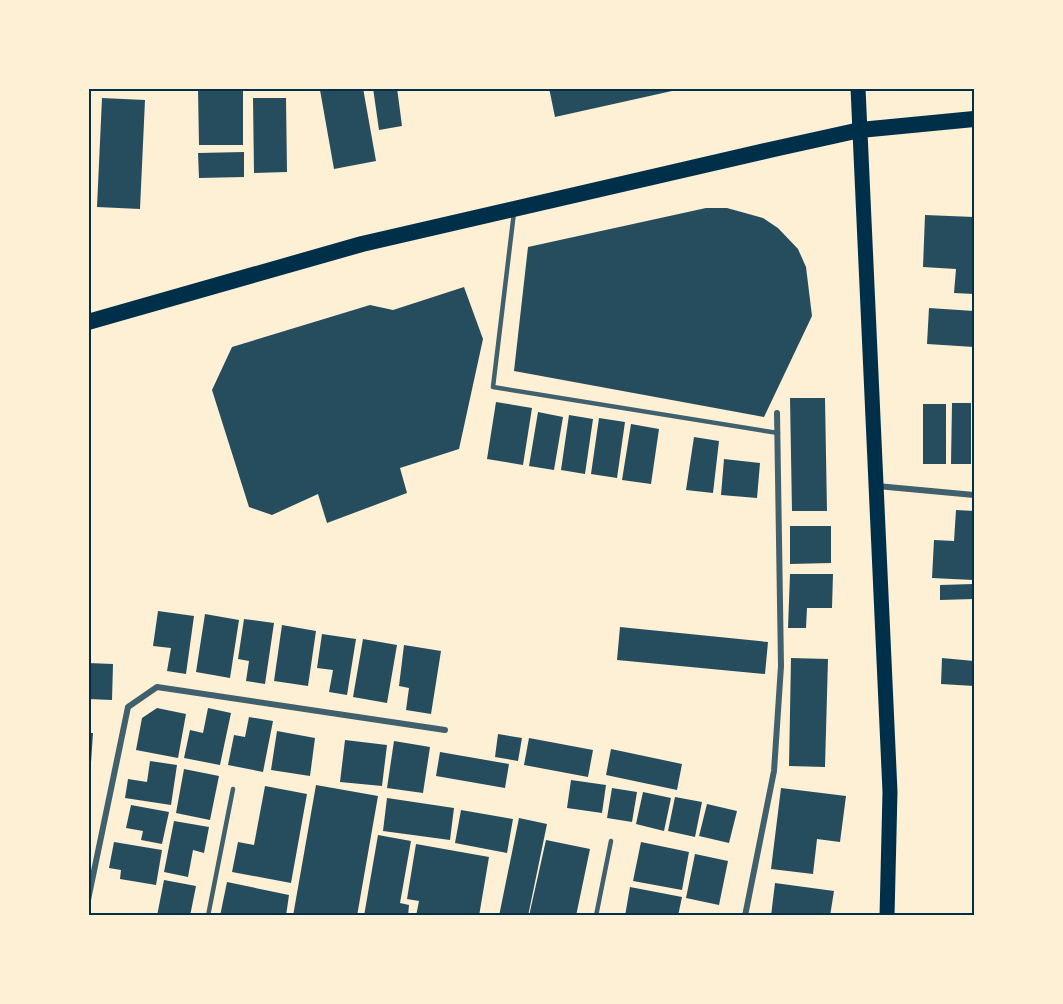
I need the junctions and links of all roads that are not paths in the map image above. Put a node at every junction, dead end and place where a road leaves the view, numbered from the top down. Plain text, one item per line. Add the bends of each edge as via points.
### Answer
1 (858, 88) edge
2 (975, 119) edge
3 (860, 130) junction
4 (514, 209) junction
5 (88, 322) edge
6 (777, 413) dead end
7 (778, 433) junction
8 (877, 486) junction
9 (975, 495) edge
10 (445, 730) dead end
11 (233, 789) dead end
12 (611, 841) dead end
13 (88, 900) edge
14 (208, 915) edge
15 (596, 915) edge
16 (745, 915) edge
17 (888, 915) edge

1 - 3 main road
2 - 3 highway
3 - 4 highway
3 - 8 main road
4 - 5 highway via 362,244
4 - 7 lane via 493,387
6 - 7 street
7 - 16 street via 781,678 774,771
8 - 9 street
8 - 17 main road via 890,792
10 - 13 street via 157,687 128,707
11 - 14 lane
12 - 15 lane

